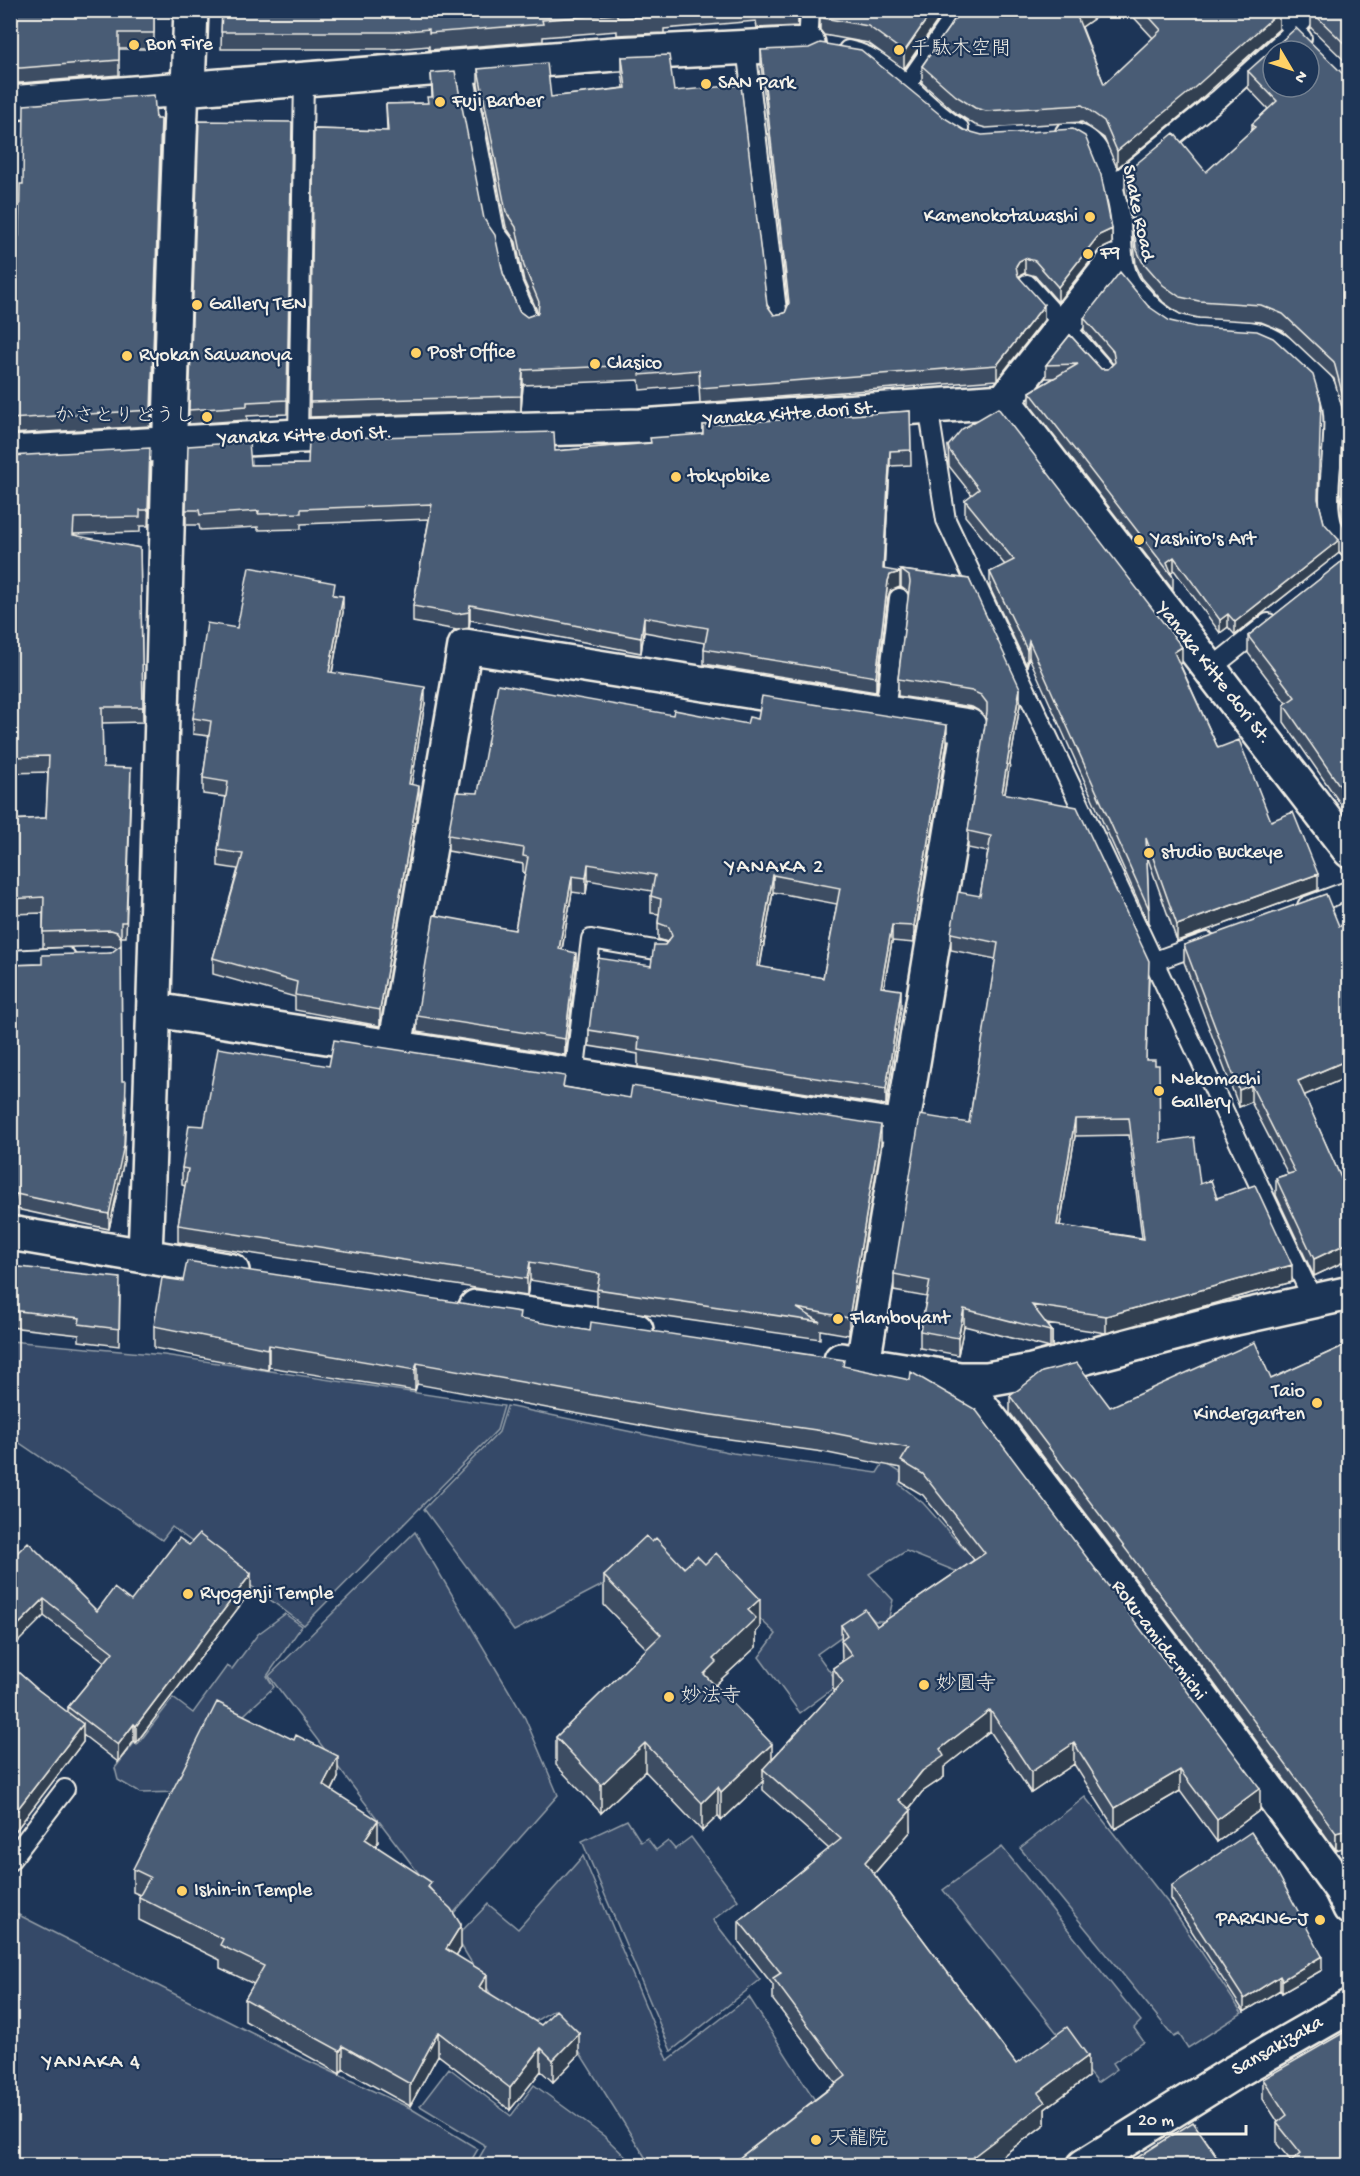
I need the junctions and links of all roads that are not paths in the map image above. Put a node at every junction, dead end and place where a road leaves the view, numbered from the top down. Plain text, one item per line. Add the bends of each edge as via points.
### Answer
1 (191, 10) edge
2 (810, 10) edge
3 (959, 10) edge
4 (1276, 10) edge
5 (1312, 10) edge
6 (1294, 31) junction
7 (1303, 39) edge
8 (808, 44) junction
9 (746, 47) junction
10 (463, 67) junction
11 (304, 79) junction
12 (907, 85) junction
13 (185, 88) junction
14 (10, 103) edge
15 (1041, 133) edge
16 (977, 137) edge
17 (1112, 186) junction
18 (1118, 257) junction
19 (1027, 284) edge
20 (777, 319) edge
21 (529, 321) edge
22 (1064, 326) junction
23 (1106, 371) edge
24 (1004, 401) junction
25 (928, 406) junction
26 (298, 436) junction
27 (172, 442) junction
28 (10, 453) edge
29 (1350, 549) edge
30 (899, 598) dead end
31 (1284, 611) edge
32 (1209, 670) junction
33 (885, 712) junction
34 (1350, 851) edge
35 (1350, 890) edge
36 (1285, 914) edge
37 (1220, 937) edge
38 (661, 951) edge
39 (79, 957) edge
40 (10, 960) edge
41 (1155, 961) junction
42 (155, 1010) junction
43 (395, 1047) junction
44 (574, 1076) junction
45 (903, 1127) junction
46 (10, 1233) edge
47 (145, 1254) junction
48 (258, 1275) edge
49 (1350, 1293) edge
50 (1314, 1302) junction
51 (452, 1303) edge
52 (663, 1334) edge
53 (816, 1356) edge
54 (863, 1363) junction
55 (960, 1379) junction
56 (65, 1789) dead end
57 (10, 1861) edge
58 (1350, 1908) edge
59 (1350, 2006) edge
60 (1084, 2166) edge

1 - 13 street
2 - 8 lane
3 - 12 lane
4 - 6 lane
5 - 6 lane
6 - 7 lane
6 - 17 lane via 1220,98
8 - 9 street
8 - 12 lane via 866,54
9 - 10 street
9 - 20 lane
10 - 11 street
10 - 21 lane via 495,232 505,245 513,284
11 - 13 street
11 - 26 lane
12 - 16 lane via 949,122
13 - 14 street
13 - 27 street via 173,294
15 - 17 lane, Snake Road via 1076,132 1094,143
17 - 18 lane, Snake Road via 1121,223
18 - 22 street
18 - 29 lane, Snake Road via 1132,284 1156,311 1176,324 1260,333 1279,341 1323,382 1332,413 1329,510 1334,529
19 - 22 lane
22 - 23 lane
22 - 24 street
24 - 25 street, Yanaka Kitte dori St.
24 - 32 street, Yanaka Kitte dori St.
25 - 26 street, Yanaka Kitte dori St. via 640,426
25 - 41 lane via 946,520
26 - 27 street, Yanaka Kitte dori St.
27 - 28 street, Yanaka Kitte dori St.
27 - 42 street
30 - 33 lane
31 - 32 lane
32 - 34 street, Yanaka Kitte dori St.
33 - 43 street via 465,646
33 - 45 street via 969,726
35 - 36 lane
37 - 41 lane
38 - 44 lane via 591,939
39 - 40 lane
41 - 50 lane
42 - 43 street
42 - 47 street
43 - 44 street
44 - 45 street
45 - 54 street
46 - 47 street
47 - 48 street
49 - 50 street
50 - 55 street via 1227,1320 1032,1371
51 - 52 street
53 - 54 street
54 - 55 street
55 - 58 street, Roku-amida-michi via 1249,1762 1341,1889
56 - 57 lane
59 - 60 street, Sansakizaka

